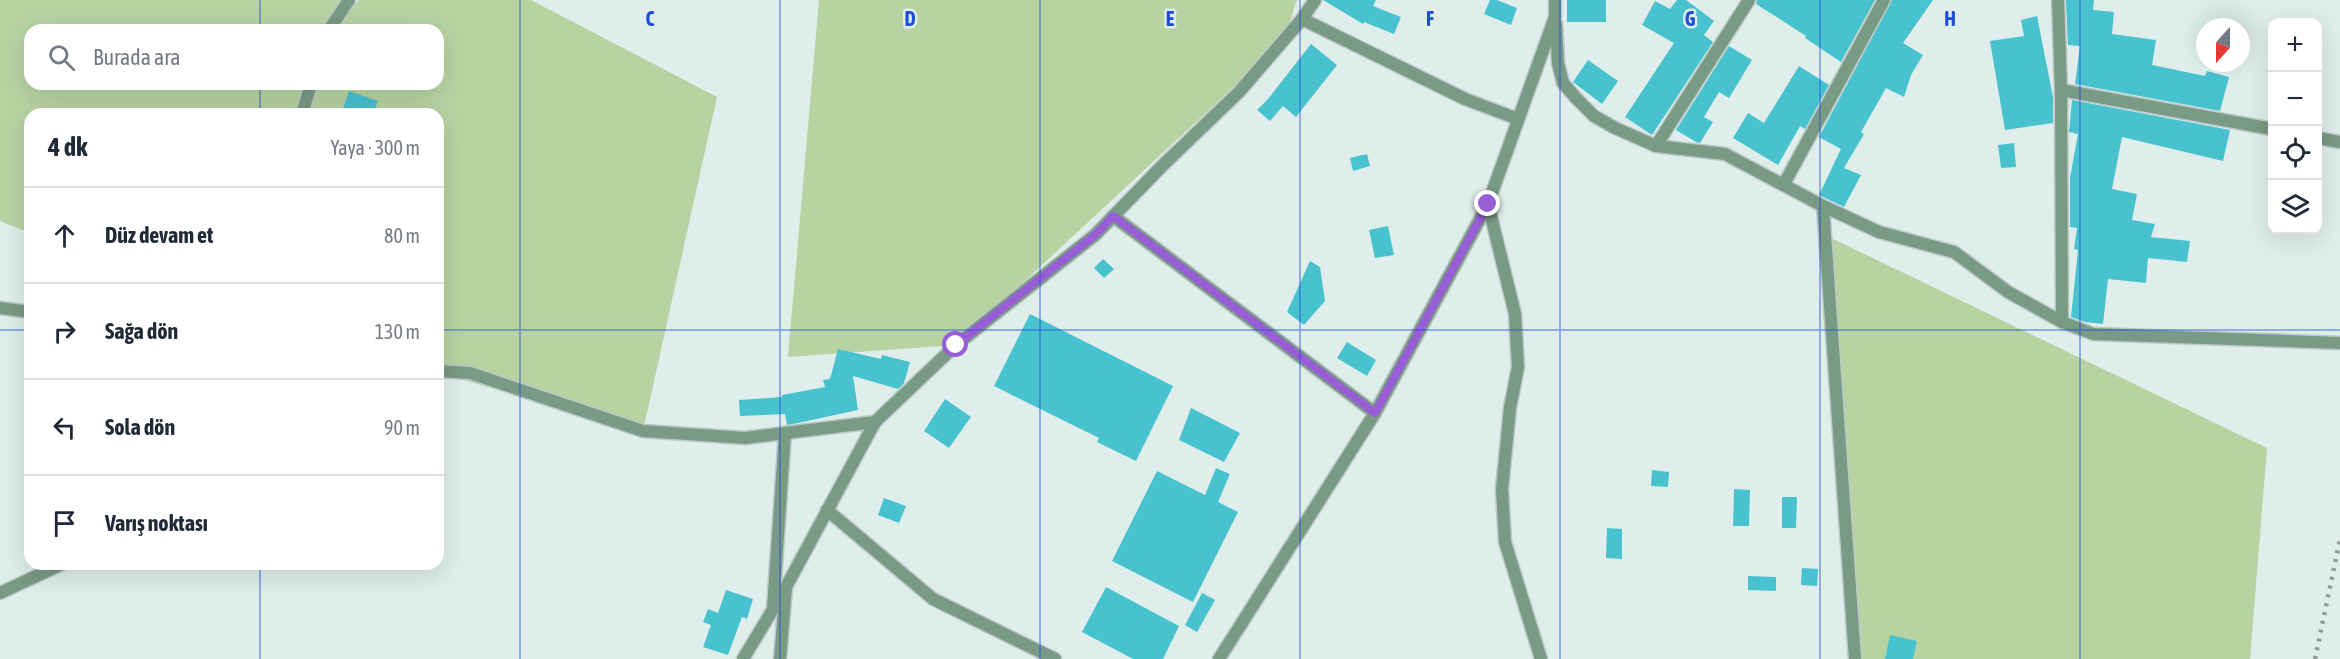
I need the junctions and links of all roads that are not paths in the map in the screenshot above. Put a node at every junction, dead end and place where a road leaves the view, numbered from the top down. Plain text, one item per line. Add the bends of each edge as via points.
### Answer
1 (350, 0) edge
2 (1315, 0) edge
3 (1555, 0) edge
4 (1749, 0) edge
5 (1884, 0) edge
6 (2058, 0) edge
7 (1555, 17) junction
8 (1302, 19) junction
9 (333, 24) edge
10 (309, 90) edge
11 (2061, 90) junction
12 (304, 108) edge
13 (1518, 119) junction
14 (2268, 128) edge
15 (2322, 139) edge
16 (2340, 142) edge
17 (1656, 146) junction
18 (1784, 184) junction
19 (1488, 204) junction
20 (1823, 206) junction
21 (1113, 216) junction
22 (0, 308) edge
23 (24, 311) edge
24 (2062, 322) junction
25 (2340, 343) edge
26 (444, 371) edge
27 (1375, 413) junction
28 (875, 422) junction
29 (785, 433) junction
30 (827, 510) junction
31 (49, 570) edge
32 (786, 587) junction
33 (0, 593) edge
34 (773, 609) junction
35 (743, 659) edge
36 (780, 659) edge
37 (1055, 659) edge
38 (1219, 659) edge
39 (1541, 659) edge
40 (1856, 659) edge

1 - 9 street
2 - 8 street
3 - 7 street
4 - 17 street
5 - 18 street
6 - 11 street
7 - 13 street
7 - 17 street via 1563,82 1594,116
8 - 13 street via 1465,99
8 - 21 street via 1239,92
10 - 12 street
11 - 14 street
11 - 24 street
13 - 19 street
15 - 16 street
17 - 18 street via 1725,154
18 - 20 street
19 - 27 street
19 - 39 street via 1515,314 1518,367 1502,489 1505,542
20 - 24 street via 1879,232 1954,252 2008,292
20 - 40 street
21 - 27 street
21 - 28 street via 1095,235 956,345
22 - 23 street
24 - 25 street via 2093,334
26 - 29 street via 470,373 643,431 745,438
27 - 38 street
28 - 29 street
28 - 30 street
29 - 34 street
30 - 32 street
30 - 37 street via 933,599
31 - 33 street
32 - 34 street
32 - 36 street
34 - 35 street

